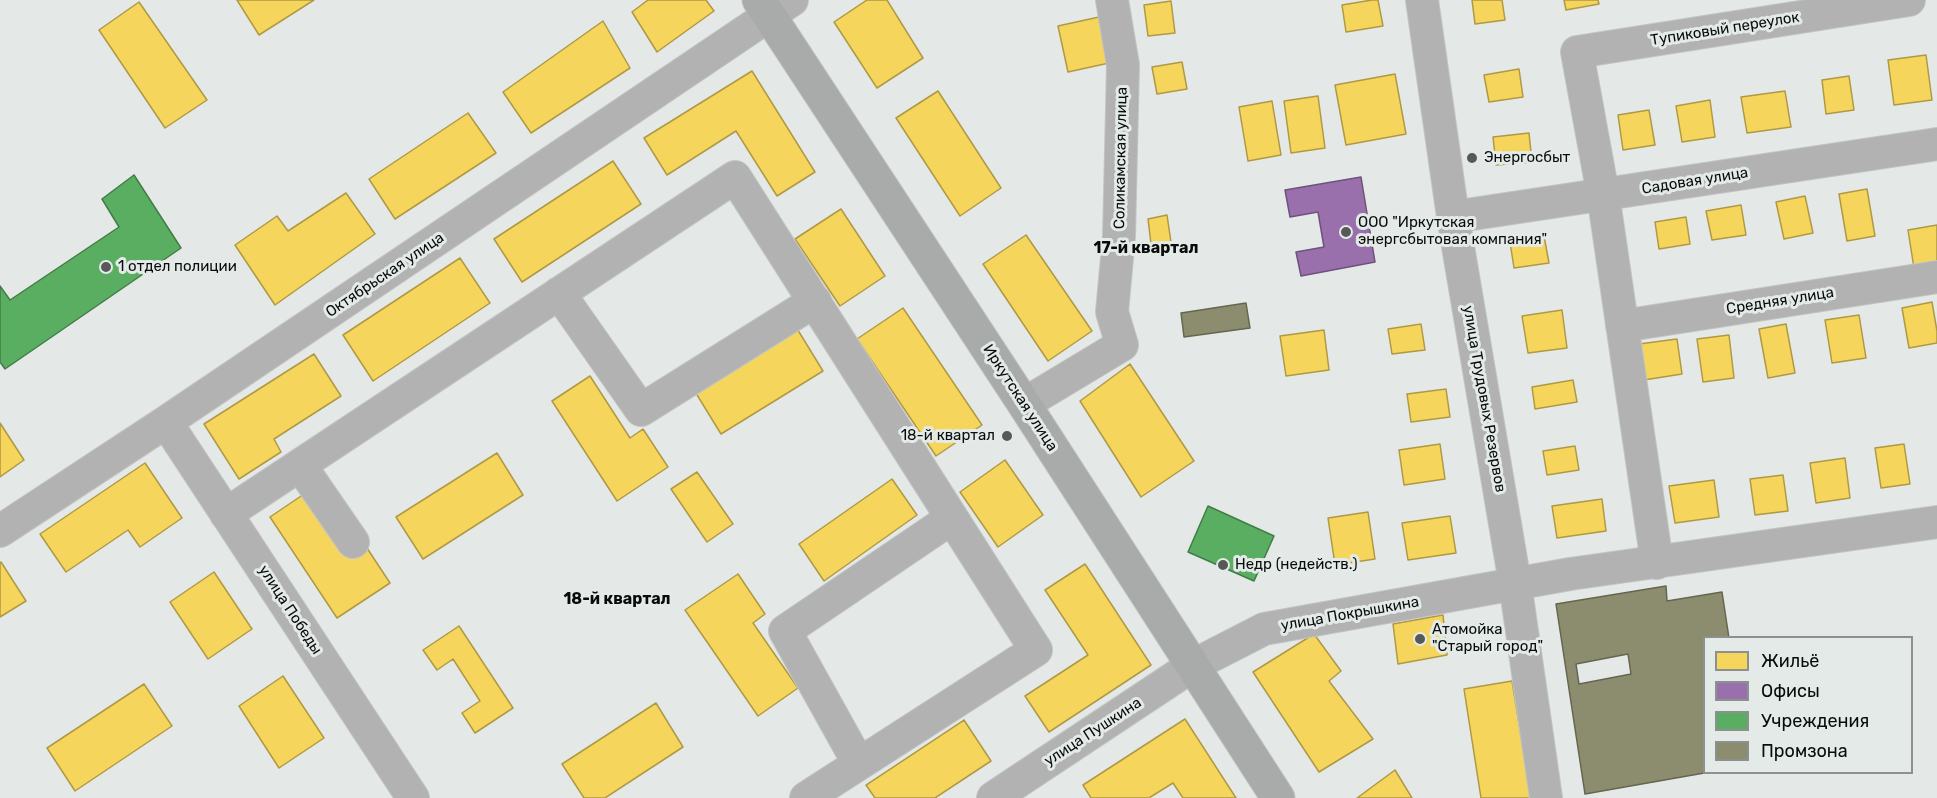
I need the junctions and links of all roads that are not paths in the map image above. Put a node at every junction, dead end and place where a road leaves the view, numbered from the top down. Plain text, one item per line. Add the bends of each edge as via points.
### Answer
1 (1112, 0) edge
2 (1422, 0) edge
3 (1909, 0) edge
4 (773, 5) edge
5 (1937, 144) edge
6 (1603, 194) junction
7 (1453, 217) junction
8 (1937, 276) edge
9 (559, 293) junction
10 (814, 301) junction
11 (1622, 326) junction
12 (1024, 404) junction
13 (166, 422) junction
14 (300, 465) junction
15 (226, 514) junction
16 (952, 518) junction
17 (1937, 522) edge
18 (0, 531) edge
19 (353, 542) dead end
20 (1657, 562) junction
21 (1515, 583) junction
22 (1192, 666) junction
23 (859, 764) junction
24 (413, 798) edge
25 (806, 798) edge
26 (993, 798) edge
27 (1278, 798) edge
28 (1546, 798) edge

1 - 12 street, Соликамская улица via 1123,65 1119,236 1112,312 1122,345
2 - 7 street, улица Трудовых Резервов
3 - 6 street, Тупиковый переулок via 1577,52
4 - 12 main road, Иркутская улица
4 - 13 street, Октябрьская улица
5 - 6 street, Садовая улица
6 - 7 street, Садовая улица
6 - 11 street
7 - 21 street, улица Трудовых Резервов
8 - 11 street, Средняя улица
9 - 10 street via 640,410
9 - 10 street via 735,177
9 - 14 street
10 - 16 street
11 - 20 street
12 - 22 main road, Иркутская улица
13 - 15 street, улица Победы
13 - 18 street, Октябрьская улица
14 - 15 street
14 - 19 street
15 - 24 street, улица Победы
16 - 23 street via 785,631
16 - 23 street via 1036,650
17 - 20 street, улица Покрышкина
20 - 21 street, улица Покрышкина
21 - 22 street, улица Покрышкина via 1264,629
21 - 28 street, улица Трудовых Резервов
22 - 26 street, улица Пушкина
22 - 27 main road, Иркутская улица
23 - 25 street

